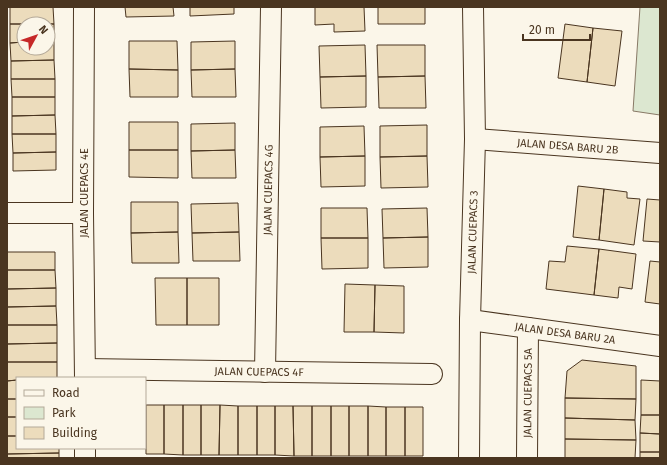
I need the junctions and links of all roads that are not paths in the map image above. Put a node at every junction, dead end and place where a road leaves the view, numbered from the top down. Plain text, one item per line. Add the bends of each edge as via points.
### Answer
1 (84, 7) edge
2 (271, 7) edge
3 (473, 7) edge
4 (476, 139) junction
5 (660, 153) edge
6 (7, 213) edge
7 (83, 213) junction
8 (470, 320) junction
9 (528, 328) junction
10 (660, 346) edge
11 (265, 372) junction
12 (85, 374) edge
13 (432, 374) dead end
14 (469, 458) edge
15 (527, 458) edge

1 - 7 street, JALAN CUEPACS 4E
2 - 11 street, JALAN CUEPACS 4G
3 - 4 street, JALAN CUEPACS 3
4 - 5 street, JALAN DESA BARU 2B
4 - 8 street, JALAN CUEPACS 3
6 - 7 street
7 - 12 street, JALAN CUEPACS 4E
8 - 9 street, JALAN DESA BARU 2A
8 - 14 street, JALAN CUEPACS 3
9 - 10 street, JALAN DESA BARU 2A
9 - 15 street, JALAN CUEPACS 5A
11 - 12 street, JALAN CUEPACS 4F
11 - 13 street, JALAN CUEPACS 4F

